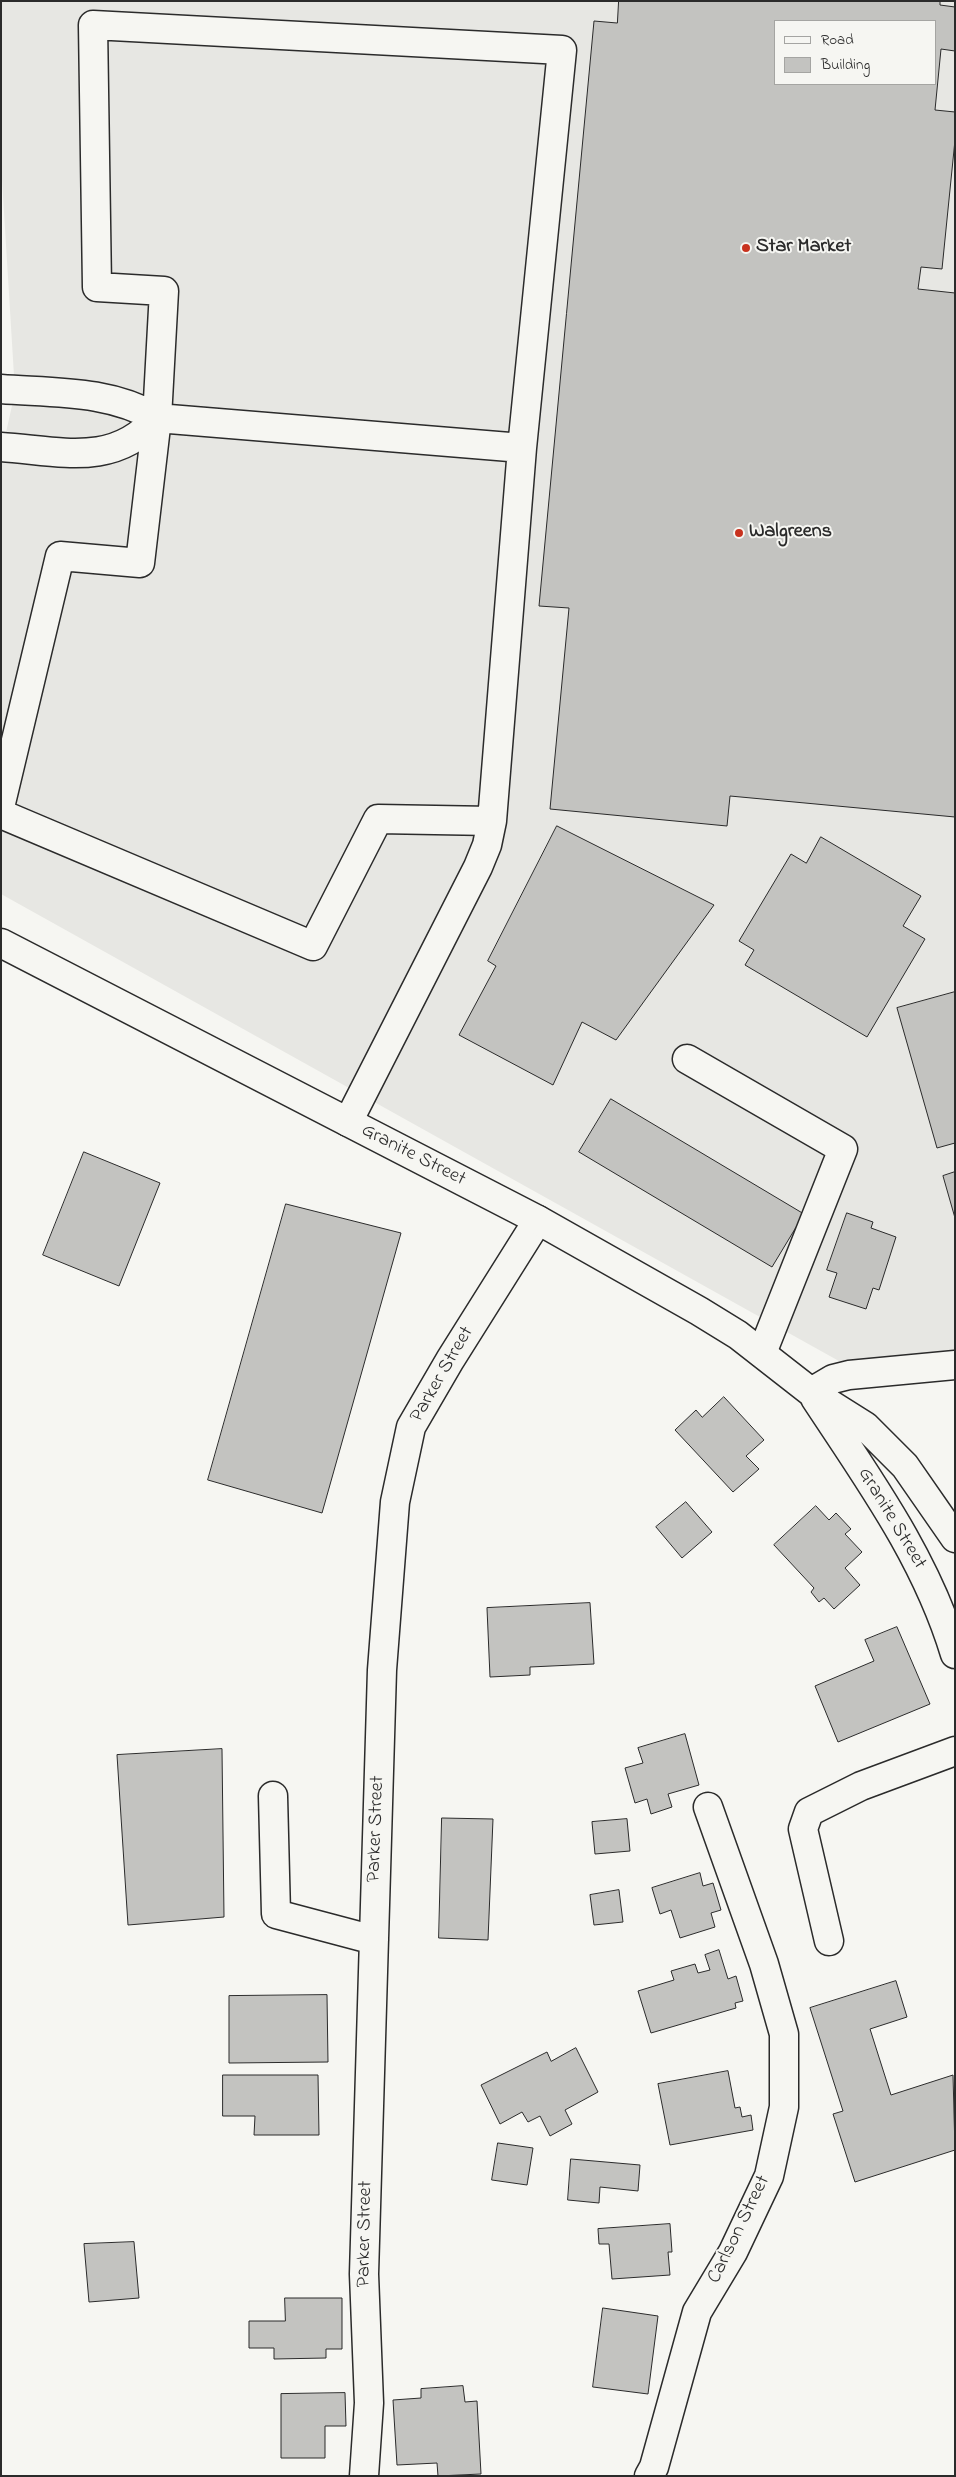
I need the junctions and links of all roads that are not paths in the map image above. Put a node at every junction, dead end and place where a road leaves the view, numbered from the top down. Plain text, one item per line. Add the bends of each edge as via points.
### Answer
1 (1, 389) edge
2 (157, 418) junction
3 (1, 447) edge
4 (522, 448) junction
5 (1, 803) edge
6 (1, 814) edge
7 (492, 821) junction
8 (1, 943) edge
9 (687, 1059) dead end
10 (348, 1122) junction
11 (538, 1220) junction
12 (762, 1354) junction
13 (955, 1366) edge
14 (811, 1392) junction
15 (955, 1538) edge
16 (955, 1654) edge
17 (955, 1751) edge
18 (273, 1796) dead end
19 (708, 1807) dead end
20 (374, 1940) junction
21 (829, 1941) dead end
22 (364, 2476) edge
23 (648, 2476) edge

1 - 2 street via 99,396 138,407
2 - 3 street via 130,443 93,454
2 - 4 street
2 - 4 street via 164,291 97,287 93,25 562,50
2 - 5 street via 140,563 60,556
4 - 7 street
6 - 7 street via 313,946 378,818
7 - 10 street via 478,867
8 - 10 street, Granite Street
9 - 12 street via 843,1149
10 - 11 street, Granite Street
11 - 12 street, Granite Street via 663,1289 738,1335
11 - 20 street, Parker Street via 411,1427 395,1502 382,1670
12 - 14 street, Granite Street
13 - 14 street via 849,1375
14 - 15 street, Granite Street via 849,1415 886,1446
14 - 16 street, Granite Street via 914,1555 940,1608
17 - 21 street via 861,1786 809,1812 803,1829
18 - 20 street via 276,1914
19 - 23 street, Carlson Street via 764,1964 784,2034 784,2107 769,2176 733,2252 697,2312 654,2467
20 - 22 street, Parker Street via 364,2274 369,2404

